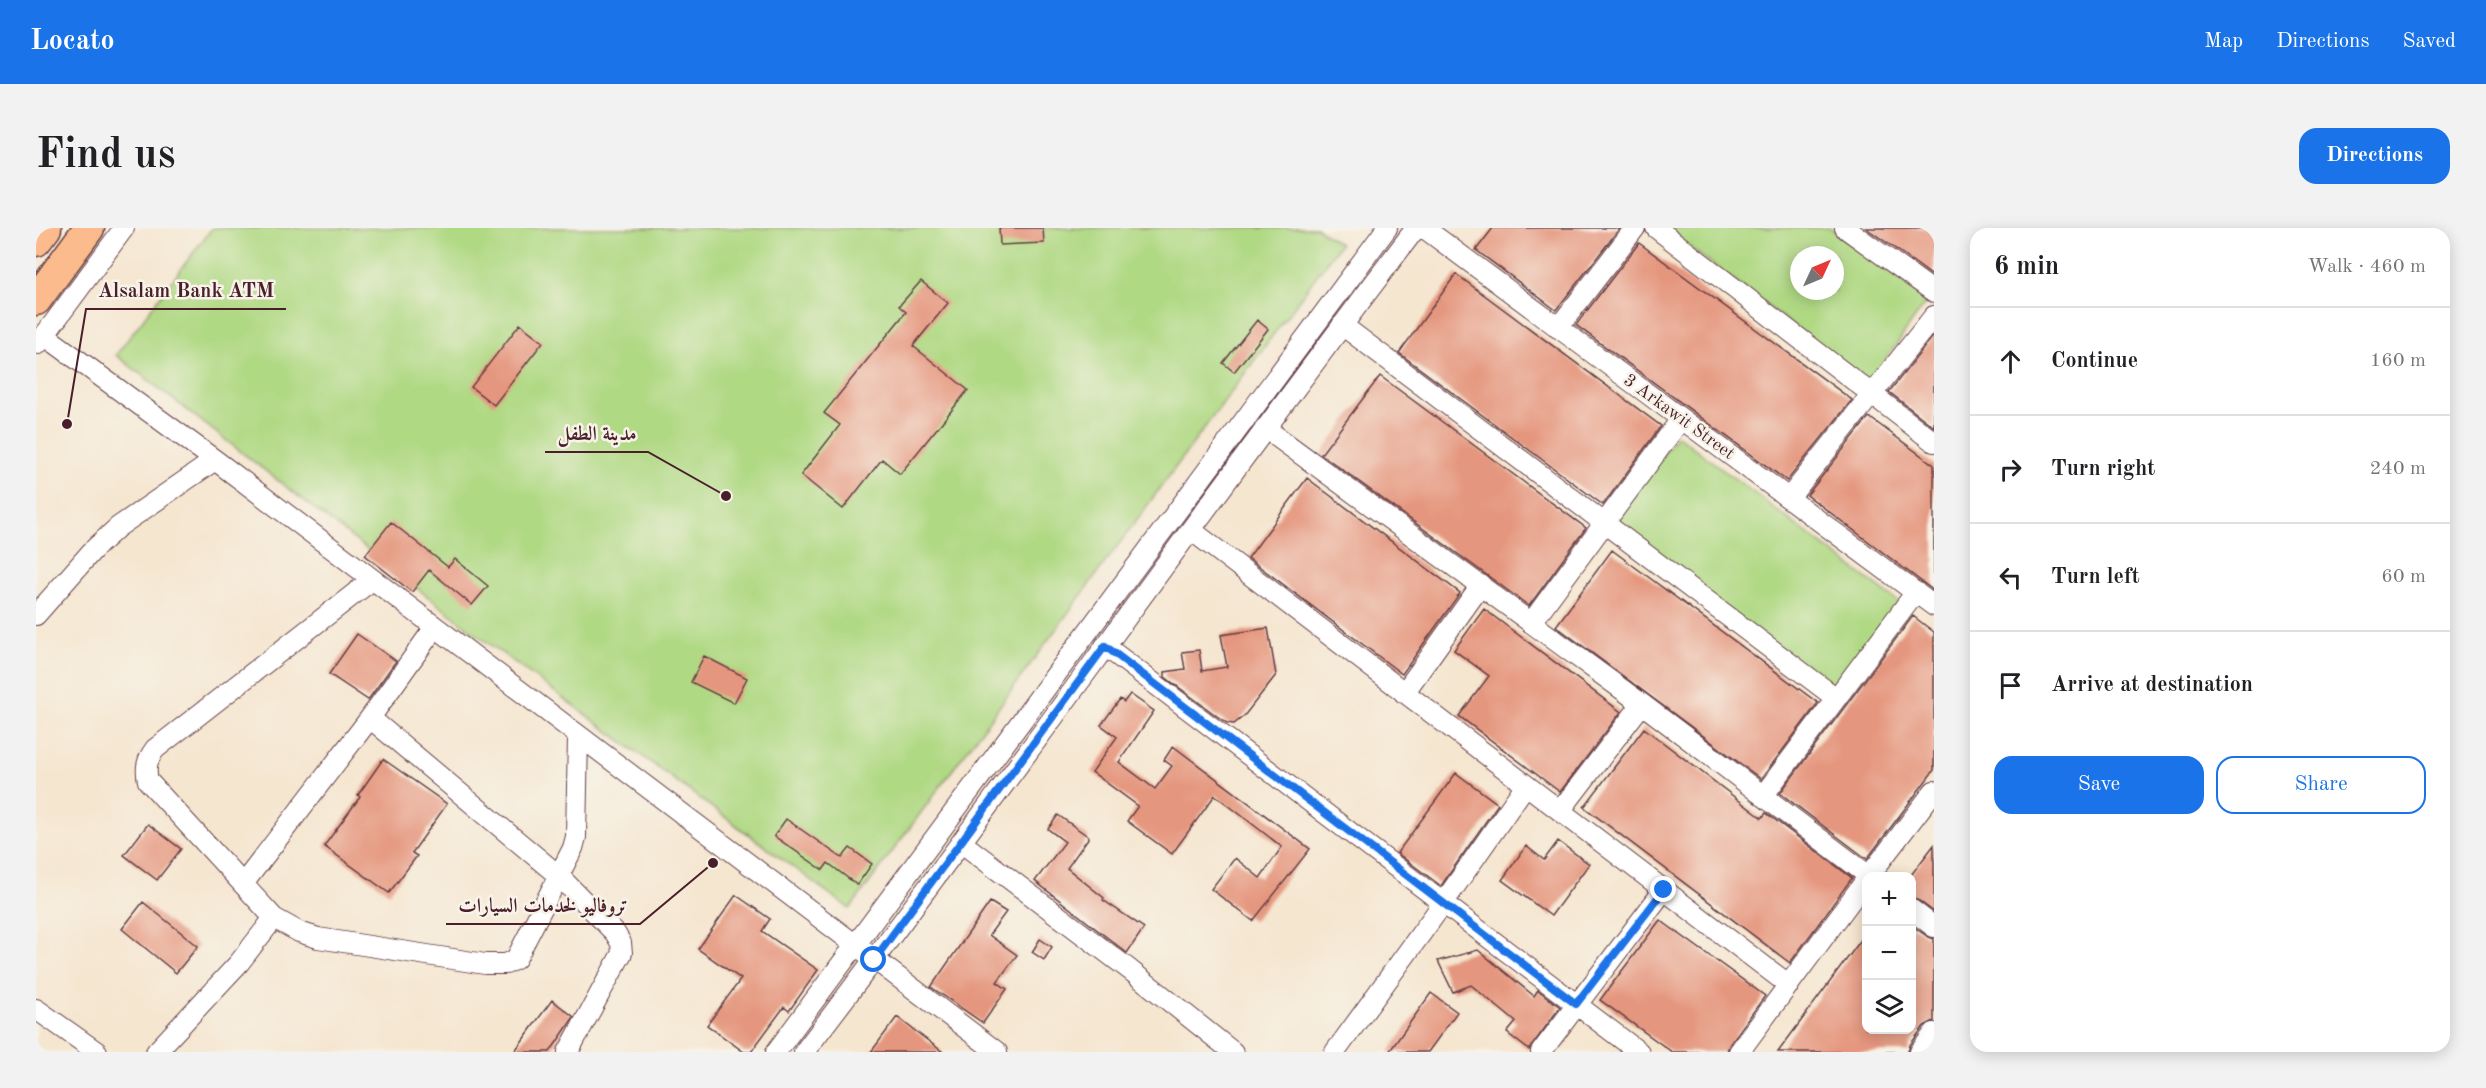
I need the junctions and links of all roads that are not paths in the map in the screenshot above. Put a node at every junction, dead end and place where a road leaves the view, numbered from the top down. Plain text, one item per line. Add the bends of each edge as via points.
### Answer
1 (46, 228) edge
2 (89, 228) edge
3 (124, 228) edge
4 (1387, 228) edge
5 (1416, 228) edge
6 (1424, 228) edge
7 (1635, 228) edge
8 (1656, 228) edge
9 (1845, 228) edge
10 (36, 241) edge
11 (1934, 292) edge
12 (36, 300) edge
13 (1934, 315) edge
14 (1342, 325) junction
15 (1558, 328) junction
16 (40, 341) edge
17 (1872, 396) junction
18 (1681, 420) junction
19 (1265, 428) junction
20 (1934, 442) edge
21 (215, 460) junction
22 (1789, 498) junction
23 (1604, 524) junction
24 (1191, 530) junction
25 (372, 580) junction
26 (1481, 585) junction
27 (1916, 592) junction
28 (1934, 606) edge
29 (36, 615) edge
30 (1531, 623) junction
31 (435, 627) junction
32 (1105, 646) junction
33 (1404, 693) junction
34 (1836, 698) junction
35 (1642, 704) junction
36 (370, 718) junction
37 (578, 736) junction
38 (1525, 786) junction
39 (1934, 790) edge
40 (1763, 796) junction
41 (1560, 811) junction
42 (962, 843) junction
43 (1864, 872) edge
44 (1872, 872) edge
45 (559, 876) junction
46 (243, 884) junction
47 (1862, 885) edge
48 (1664, 890) junction
49 (1444, 902) junction
50 (1916, 914) edge
51 (274, 918) junction
52 (1934, 927) edge
53 (855, 946) junction
54 (874, 960) junction
55 (1789, 985) junction
56 (1576, 1004) junction
57 (36, 1009) edge
58 (1934, 1033) edge
59 (97, 1052) edge
60 (156, 1052) edge
61 (568, 1052) edge
62 (776, 1052) edge
63 (804, 1052) edge
64 (996, 1052) edge
65 (1233, 1052) edge
66 (1335, 1052) edge
67 (1541, 1052) edge
68 (1639, 1052) edge
69 (1739, 1052) edge
70 (1920, 1052) edge

1 - 10 highway
2 - 12 highway
3 - 16 street
4 - 53 street
5 - 14 street
6 - 15 street, 3 Arkawit Street
7 - 15 street
8 - 17 street
9 - 11 street
13 - 17 street
14 - 19 street
14 - 23 street
15 - 18 street, 3 Arkawit Street
16 - 21 street
17 - 20 street
17 - 22 street
18 - 22 street, 3 Arkawit Street
18 - 23 street
19 - 24 street
19 - 26 street
21 - 25 street
21 - 29 street via 118,527
22 - 27 street, 3 Arkawit Street
23 - 30 street
23 - 34 street
24 - 32 street
24 - 33 street
25 - 31 street
25 - 46 street via 154,749 147,759 148,781
26 - 30 street
26 - 33 street
27 - 28 street, 3 Arkawit Street
27 - 34 street
30 - 35 street
31 - 36 street
31 - 37 street
32 - 42 street
32 - 49 street
33 - 38 street
34 - 40 street
35 - 40 street
35 - 41 street
36 - 45 street
36 - 46 street
37 - 45 street via 576,837
37 - 53 street
38 - 41 street
38 - 49 street
39 - 44 street
40 - 43 street
41 - 48 street
42 - 54 street
42 - 65 street
45 - 51 street via 516,958 506,964 318,938
45 - 61 street via 615,933 622,952
46 - 51 street
47 - 55 street
48 - 55 street
48 - 56 street
49 - 56 street
49 - 66 street
50 - 52 street
51 - 60 street via 239,963
53 - 54 street
53 - 62 street
54 - 63 street
54 - 64 street
55 - 69 street
56 - 67 street
56 - 68 street
57 - 59 street
58 - 70 street

